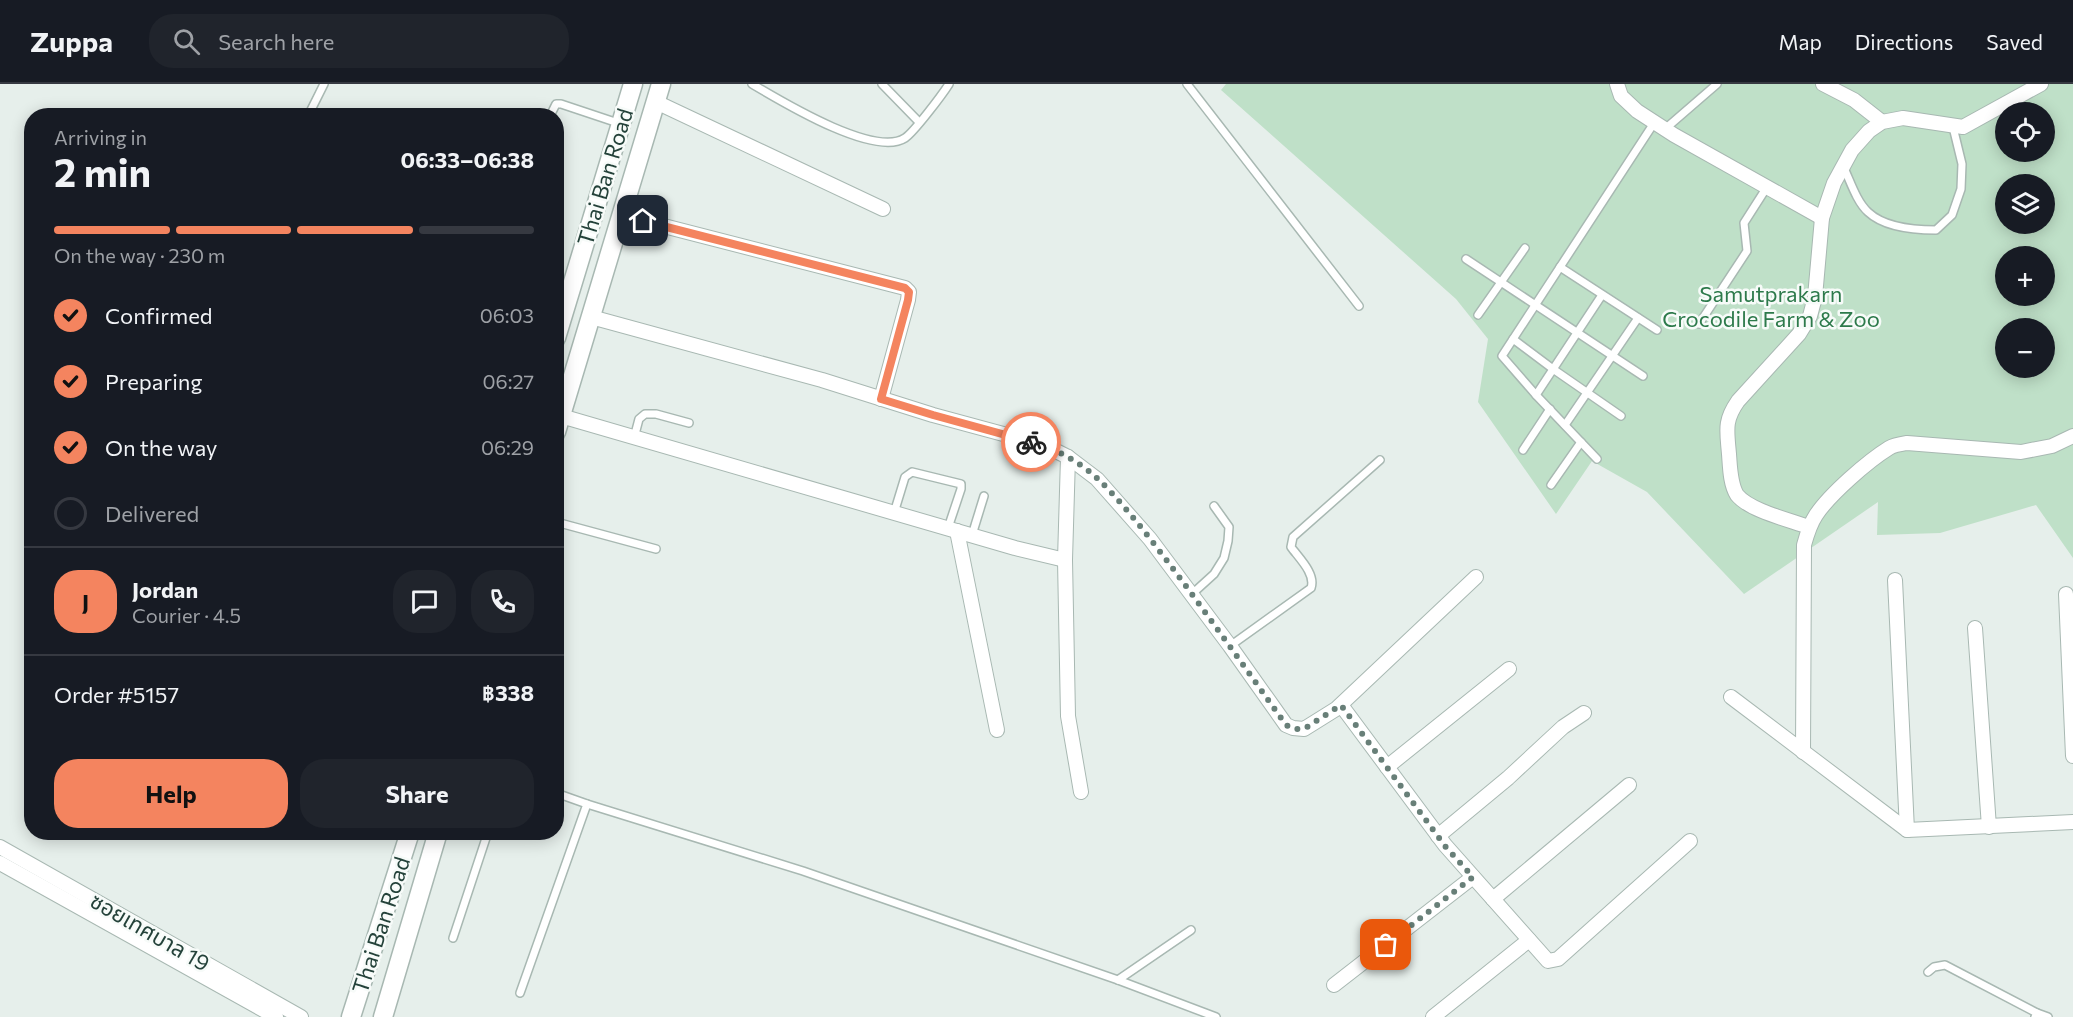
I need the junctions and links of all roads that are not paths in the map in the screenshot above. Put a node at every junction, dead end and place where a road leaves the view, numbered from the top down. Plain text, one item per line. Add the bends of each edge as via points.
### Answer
1 (324, 84) edge
2 (633, 84) edge
3 (661, 84) edge
4 (752, 84) edge
5 (882, 84) edge
6 (949, 84) edge
7 (1187, 84) edge
8 (1617, 84) edge
9 (1716, 84) edge
10 (1823, 84) edge
11 (2041, 84) edge
12 (656, 102) junction
13 (312, 108) edge
14 (554, 108) edge
15 (919, 122) junction
16 (1882, 122) junction
17 (621, 124) junction
18 (1660, 126) junction
19 (1953, 127) junction
20 (1844, 166) junction
21 (1767, 187) junction
22 (883, 209) dead end
23 (621, 215) junction
24 (1822, 218) junction
25 (1525, 249) dead end
26 (1466, 260) dead end
27 (1560, 267) junction
28 (1502, 283) junction
29 (1602, 295) junction
30 (1359, 306) dead end
31 (1535, 306) junction
32 (564, 312) edge
33 (1478, 315) dead end
34 (591, 317) junction
35 (1638, 318) junction
36 (1699, 324) dead end
37 (1658, 330) dead end
38 (1577, 333) junction
39 (1513, 339) junction
40 (1612, 356) junction
41 (1553, 369) junction
42 (1643, 376) dead end
43 (1588, 392) junction
44 (1536, 395) junction
45 (881, 399) junction
46 (564, 407) edge
47 (1550, 410) junction
48 (1621, 416) dead end
49 (689, 423) dead end
50 (564, 425) edge
51 (1565, 425) junction
52 (2073, 436) edge
53 (634, 438) junction
54 (1581, 442) junction
55 (1523, 450) dead end
56 (1068, 457) junction
57 (1597, 459) dead end
58 (1380, 460) dead end
59 (1551, 485) dead end
60 (984, 496) dead end
61 (1214, 506) dead end
62 (894, 513) junction
63 (564, 524) edge
64 (1809, 527) junction
65 (952, 530) junction
66 (972, 535) junction
67 (656, 549) dead end
68 (1065, 560) junction
69 (1476, 577) dead end
70 (1895, 580) dead end
71 (1192, 594) junction
72 (2066, 594) dead end
73 (1975, 628) dead end
74 (1230, 645) junction
75 (1509, 669) dead end
76 (1731, 697) dead end
77 (1341, 705) junction
78 (1584, 713) dead end
79 (997, 730) dead end
80 (1803, 752) junction
81 (2073, 756) edge
82 (1387, 767) junction
83 (1629, 785) dead end
84 (1081, 792) dead end
85 (564, 796) edge
86 (586, 804) junction
87 (2073, 822) edge
88 (1989, 827) junction
89 (1907, 830) junction
90 (1438, 836) junction
91 (407, 840) edge
92 (436, 840) edge
93 (485, 840) edge
94 (1690, 841) dead end
95 (0, 847) edge
96 (0, 862) edge
97 (1473, 877) junction
98 (1493, 899) junction
99 (1191, 930) dead end
100 (453, 938) dead end
101 (1529, 940) junction
102 (1928, 972) dead end
103 (1118, 980) junction
104 (1334, 985) dead end
105 (520, 993) dead end
106 (2036, 1015) edge
107 (276, 1017) edge
108 (301, 1017) edge
109 (351, 1017) edge
110 (382, 1017) edge
111 (1216, 1017) edge
112 (1433, 1017) edge
113 (2048, 1017) edge

1 - 13 lane
2 - 17 street, Thai Ban Road
3 - 12 street, Thai Ban Road
4 - 15 lane via 859,138 887,143 905,138
5 - 15 lane
6 - 15 lane
7 - 30 lane
8 - 18 street via 1621,96 1636,111
9 - 18 lane
10 - 16 street via 1854,100
11 - 19 street via 1971,124
12 - 22 street
12 - 23 street, Thai Ban Road
14 - 17 lane via 561,104
16 - 19 street via 1903,118
16 - 20 street via 1869,130
17 - 32 street, Thai Ban Road
18 - 21 street
18 - 27 lane
19 - 20 lane via 1962,164 1961,189 1952,215 1936,230 1886,223 1868,212
20 - 24 street
21 - 24 street
21 - 36 lane via 1744,223 1747,251
23 - 34 street, Thai Ban Road
23 - 45 street via 905,288 908,300
24 - 64 street via 1810,316 1799,334 1738,401 1726,426 1737,494 1752,506
25 - 28 lane
26 - 28 lane
27 - 29 lane
27 - 31 lane
28 - 31 lane
28 - 33 lane
29 - 35 lane
29 - 38 lane
31 - 38 lane
31 - 39 lane
34 - 45 street
34 - 46 street, Thai Ban Road
35 - 37 lane
35 - 40 lane
38 - 40 lane
38 - 41 lane
39 - 41 lane
39 - 44 lane via 1502,356
40 - 42 lane
40 - 43 lane
41 - 43 lane
41 - 44 lane
43 - 48 lane
43 - 51 lane
44 - 47 lane
45 - 56 street via 1044,445
47 - 51 lane
47 - 55 lane
49 - 53 lane via 645,414 639,419
50 - 53 street
51 - 54 lane
52 - 64 street via 2052,446 2020,452 1906,443 1891,447 1831,497
53 - 62 street
54 - 57 lane
54 - 59 lane
56 - 68 street
56 - 71 street via 1097,479
58 - 74 lane via 1293,537 1291,547 1311,576 1311,588
60 - 66 lane
61 - 71 lane via 1228,527 1224,558 1214,574
62 - 65 street
62 - 65 lane via 908,473 960,484
63 - 67 lane
64 - 80 street via 1804,545
65 - 66 street
65 - 79 street
66 - 68 street
68 - 84 street via 1068,716
69 - 77 street
70 - 89 street
71 - 74 street
72 - 81 street
73 - 88 street
74 - 77 street via 1286,725 1293,729 1304,729
75 - 82 street
76 - 80 street
77 - 82 street
78 - 90 street
80 - 89 street
82 - 90 street
83 - 98 street
85 - 86 lane
86 - 103 lane via 803,871
86 - 105 lane
87 - 88 street
88 - 89 street
90 - 97 street
91 - 109 street, Thai Ban Road
92 - 110 street, Thai Ban Road
93 - 100 lane
94 - 101 street via 1558,959 1548,961
95 - 108 street, ซอยเทศบาล 19
96 - 107 street, ซอยเทศบาล 19
97 - 98 street
97 - 104 street
98 - 101 street
99 - 103 lane
101 - 112 street
102 - 106 lane via 1946,965
103 - 111 lane
106 - 113 lane

